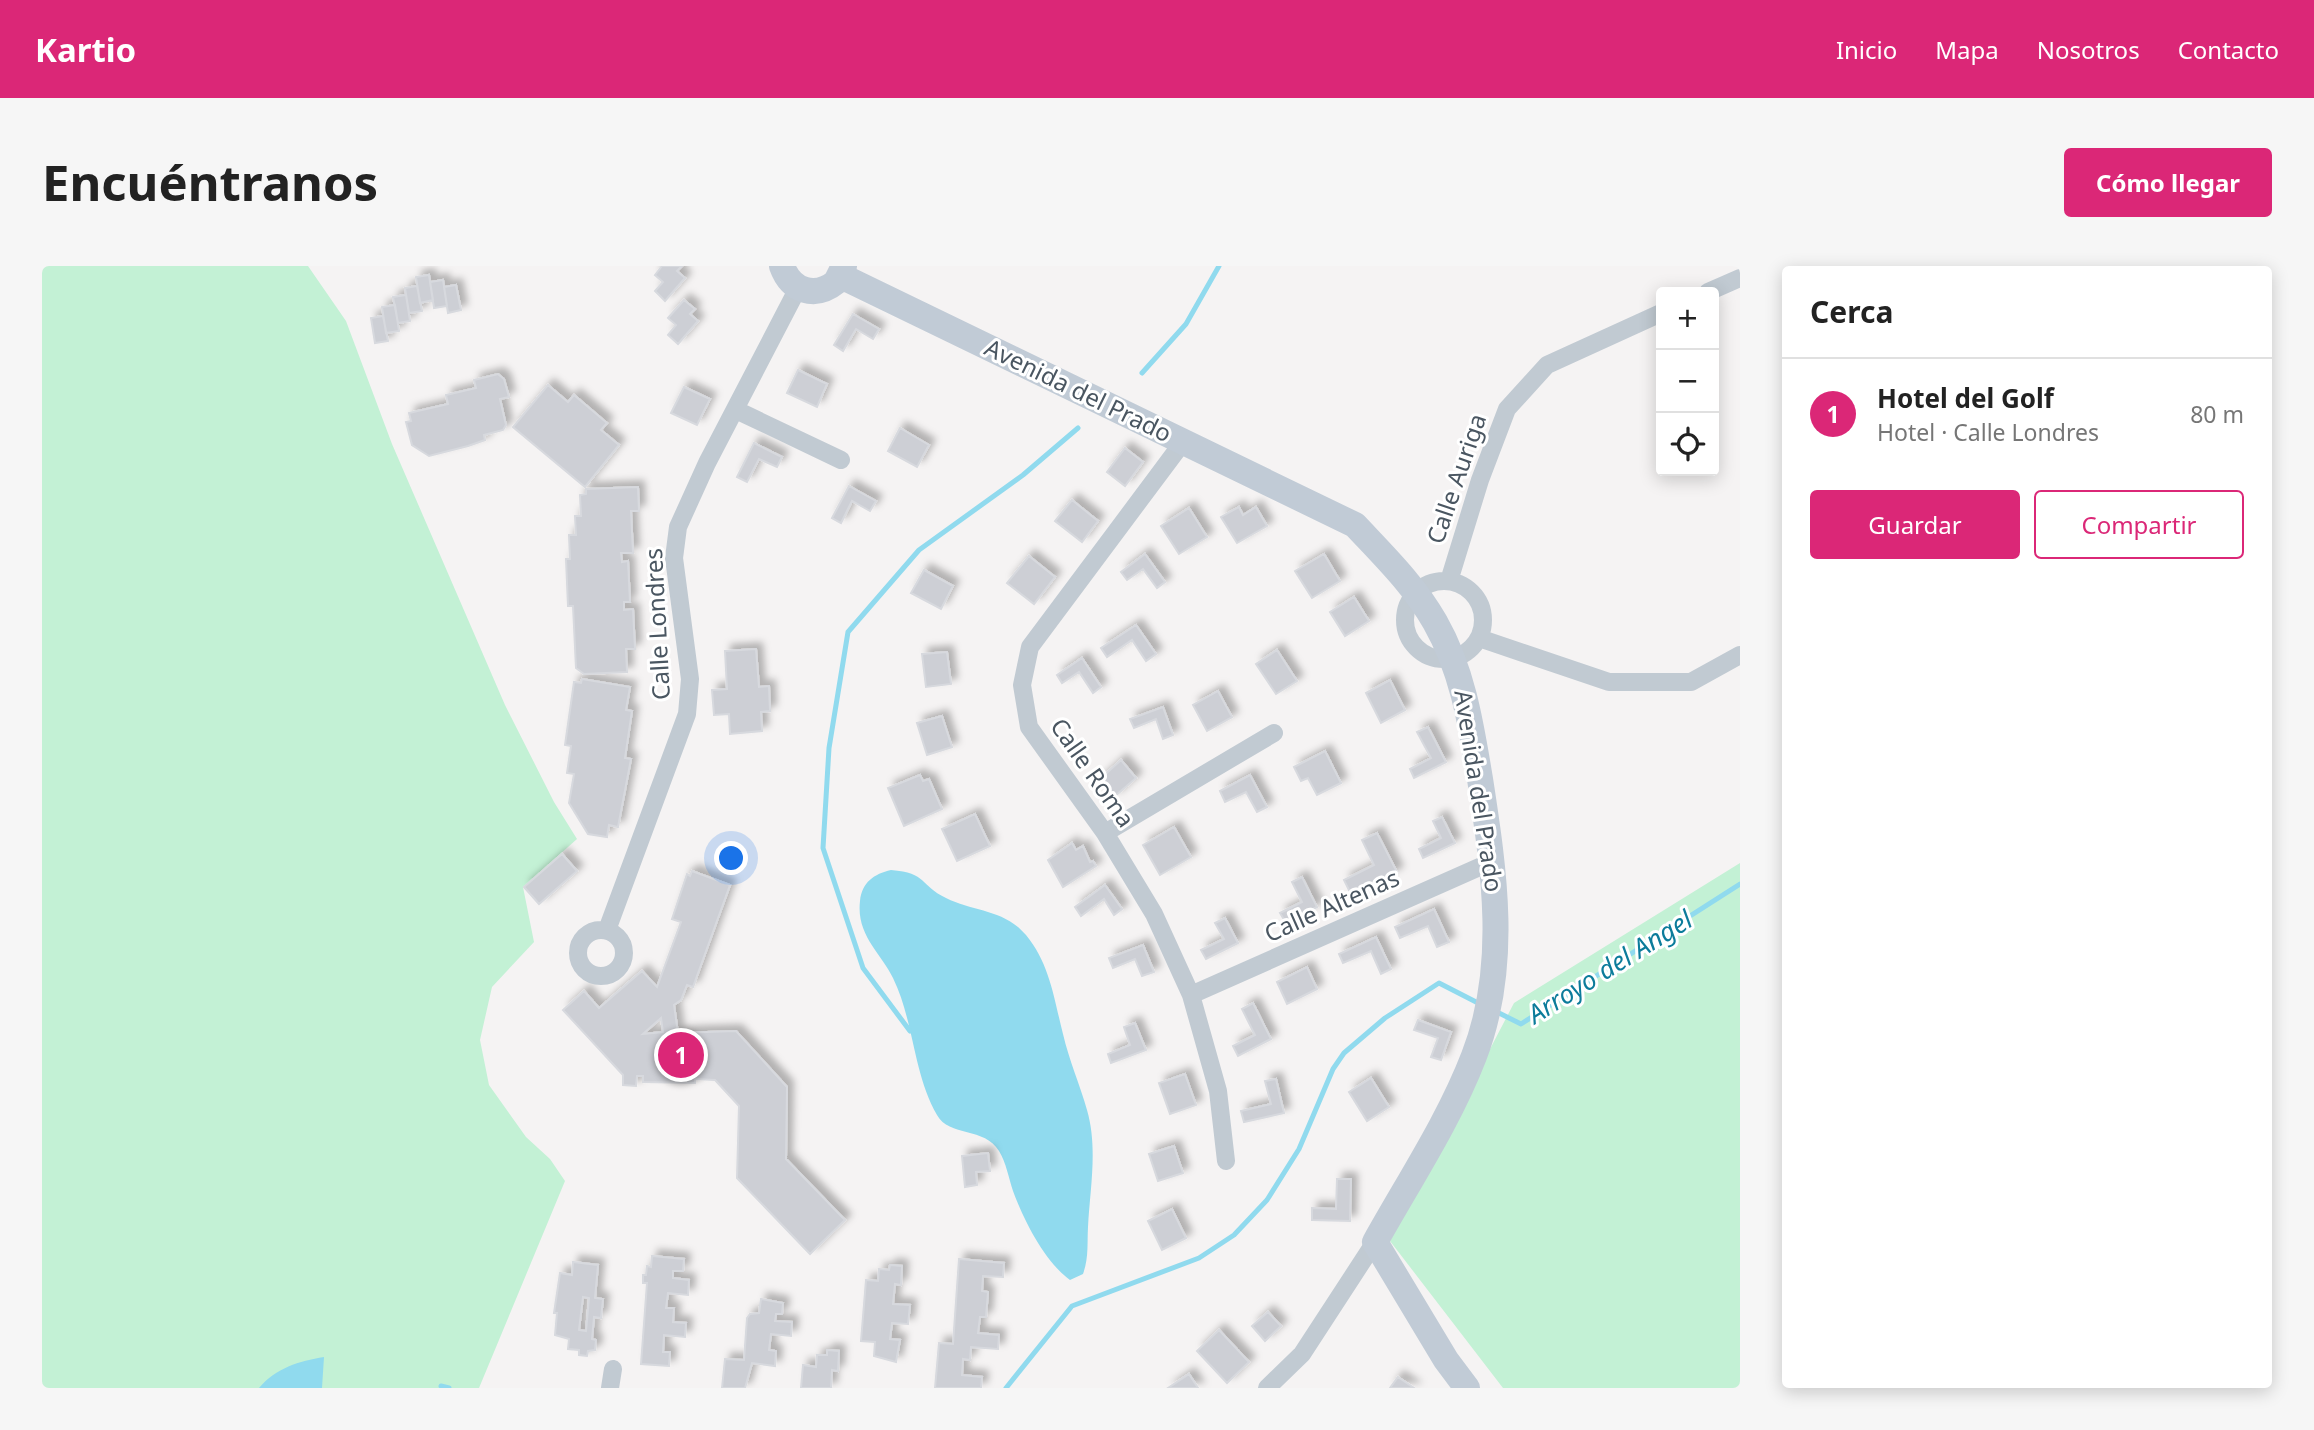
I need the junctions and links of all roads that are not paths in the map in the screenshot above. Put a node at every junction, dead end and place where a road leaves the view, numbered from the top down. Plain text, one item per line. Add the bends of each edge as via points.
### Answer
1 (782, 266) edge
2 (843, 271) edge
3 (1740, 278) edge
4 (1719, 287) edge
5 (798, 288) junction
6 (1656, 315) edge
7 (736, 410) junction
8 (1183, 442) junction
9 (841, 460) dead end
10 (1449, 582) junction
11 (1417, 592) junction
12 (1479, 638) junction
13 (1740, 655) edge
14 (1453, 659) junction
15 (1274, 733) dead end
16 (1105, 833) junction
17 (1493, 861) junction
18 (607, 930) dead end
19 (1191, 995) junction
20 (1226, 1161) dead end
21 (1375, 1242) junction
22 (612, 1369) dead end
23 (610, 1388) edge
24 (1267, 1388) edge
25 (1467, 1388) edge

1 - 5 street via 786,278
2 - 5 street via 822,290
2 - 8 street, Avenida del Prado
3 - 4 street
5 - 7 street, Calle Londres
6 - 10 street, Calle Auriga via 1547,365 1507,409
7 - 9 street
7 - 18 street, Calle Londres via 678,527 674,558 690,679 687,714
8 - 11 street, Avenida del Prado via 1355,525
8 - 16 street, Calle Roma via 1030,646 1022,685 1029,727
10 - 11 street via 1437,582
10 - 12 street via 1471,592 1478,602 1482,614
11 - 14 street, Avenida del Prado
12 - 13 street via 1609,682 1691,682
12 - 14 street
14 - 17 street, Avenida del Prado via 1468,705
15 - 16 street
16 - 19 street, Calle Roma via 1154,914
17 - 19 street, Calle Altenas
17 - 21 street, Avenida del Prado via 1497,911 1493,969 1475,1054 1452,1106
19 - 20 street, Calle Roma via 1218,1091
21 - 24 street, Avenida del Prado via 1302,1354
21 - 25 street
22 - 23 street

